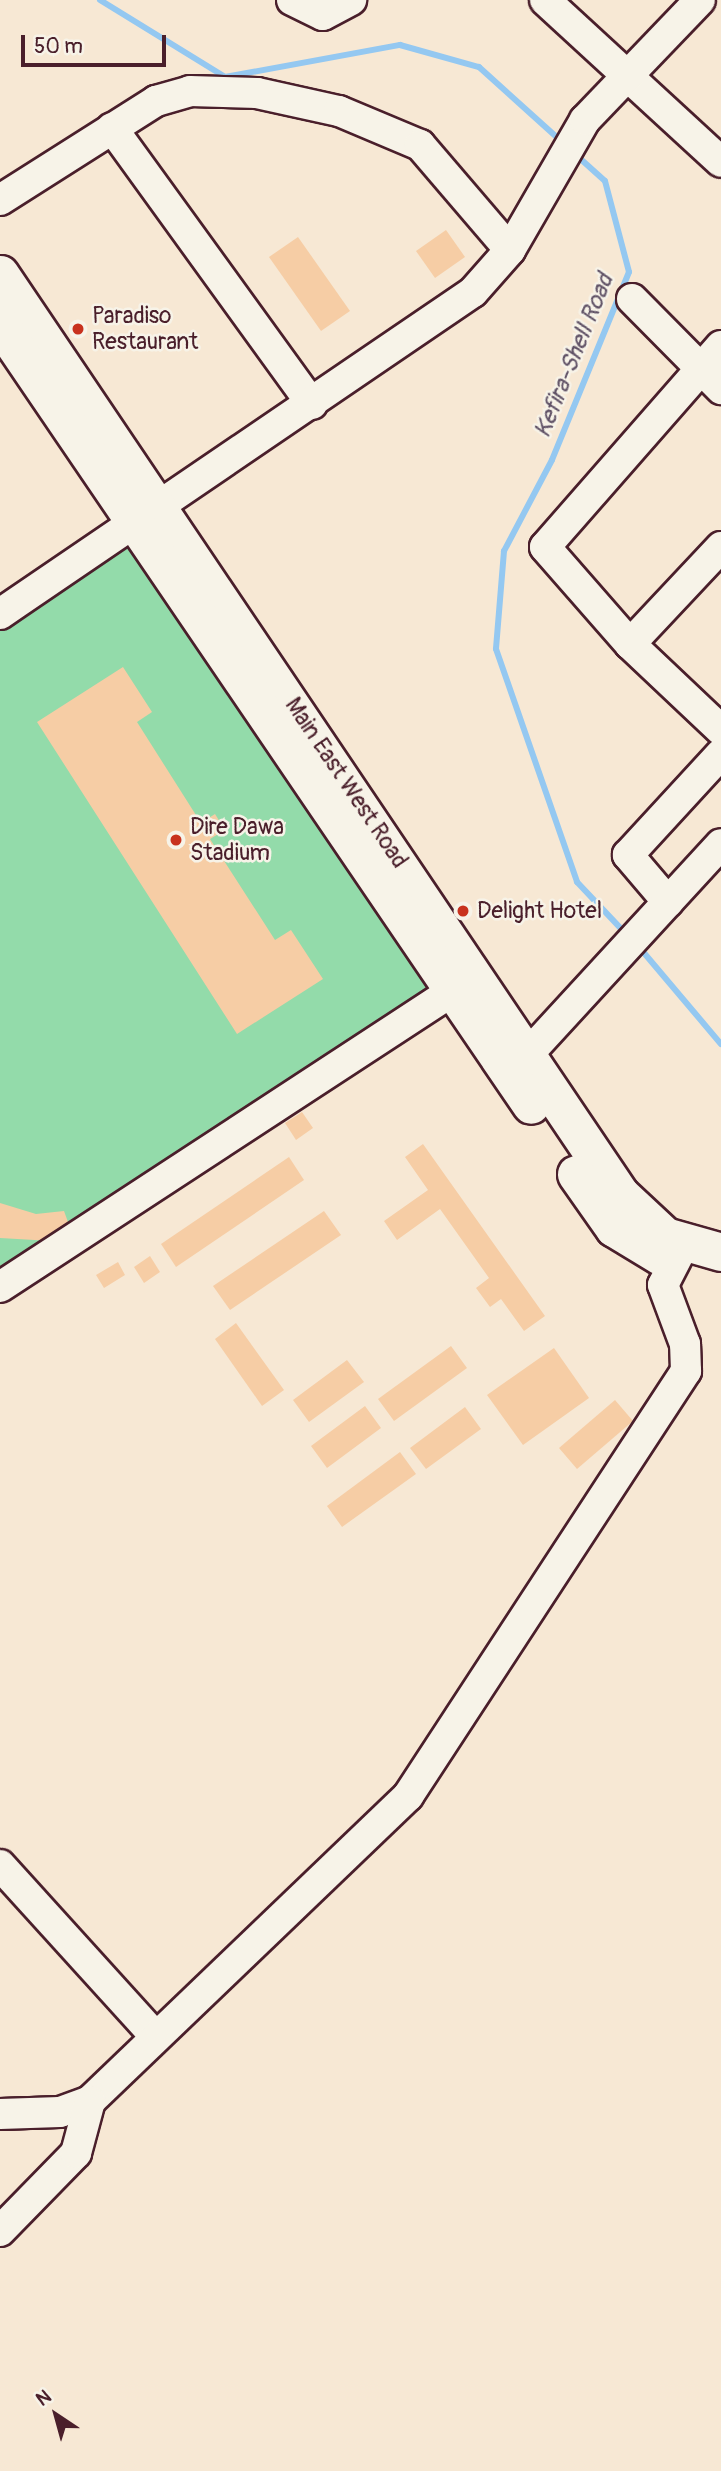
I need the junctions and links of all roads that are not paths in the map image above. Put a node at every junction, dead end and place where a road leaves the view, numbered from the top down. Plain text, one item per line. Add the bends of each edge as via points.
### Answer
1 (292, 0) edge
2 (351, 0) edge
3 (545, 0) edge
4 (700, 0) edge
5 (628, 76) junction
6 (112, 128) junction
7 (721, 162) edge
8 (0, 200) edge
9 (510, 250) junction
10 (0, 274) edge
11 (632, 299) dead end
12 (0, 324) edge
13 (721, 346) edge
14 (710, 379) edge
15 (312, 404) junction
16 (144, 511) junction
17 (721, 547) edge
18 (0, 614) edge
19 (630, 644) junction
20 (721, 730) edge
21 (721, 754) edge
22 (721, 844) edge
23 (668, 902) junction
24 (466, 982) junction
25 (517, 1061) junction
26 (721, 1252) edge
27 (679, 1253) junction
28 (721, 1269) edge
29 (0, 1287) edge
30 (0, 1865) edge
31 (155, 2036) junction
32 (90, 2101) junction
33 (0, 2115) edge
34 (0, 2231) edge

1 - 2 street via 323,15
3 - 5 street
4 - 5 street
5 - 7 street
5 - 9 street via 585,120
6 - 8 street
6 - 9 street via 156,101 190,91 257,93 339,111 420,145
6 - 15 street
9 - 15 street via 473,292
10 - 16 main road, Main East West Road
11 - 14 street
12 - 16 main road, Main East West Road
13 - 14 street
14 - 19 street via 547,538 550,557
15 - 16 street
16 - 18 street
16 - 24 main road, Main East West Road
17 - 19 street
19 - 20 street
21 - 23 street via 628,855
22 - 23 street
23 - 25 street
24 - 25 main road, Main East West Road
24 - 29 street
25 - 27 main road, Main East West Road via 614,1228
26 - 27 main road, Main East West Road
27 - 28 main road, Main East West Road
27 - 31 street via 664,1289 685,1344 686,1371 432,1764 374,1830
30 - 31 street
31 - 32 street
32 - 33 street via 60,2112
32 - 34 street via 76,2153

